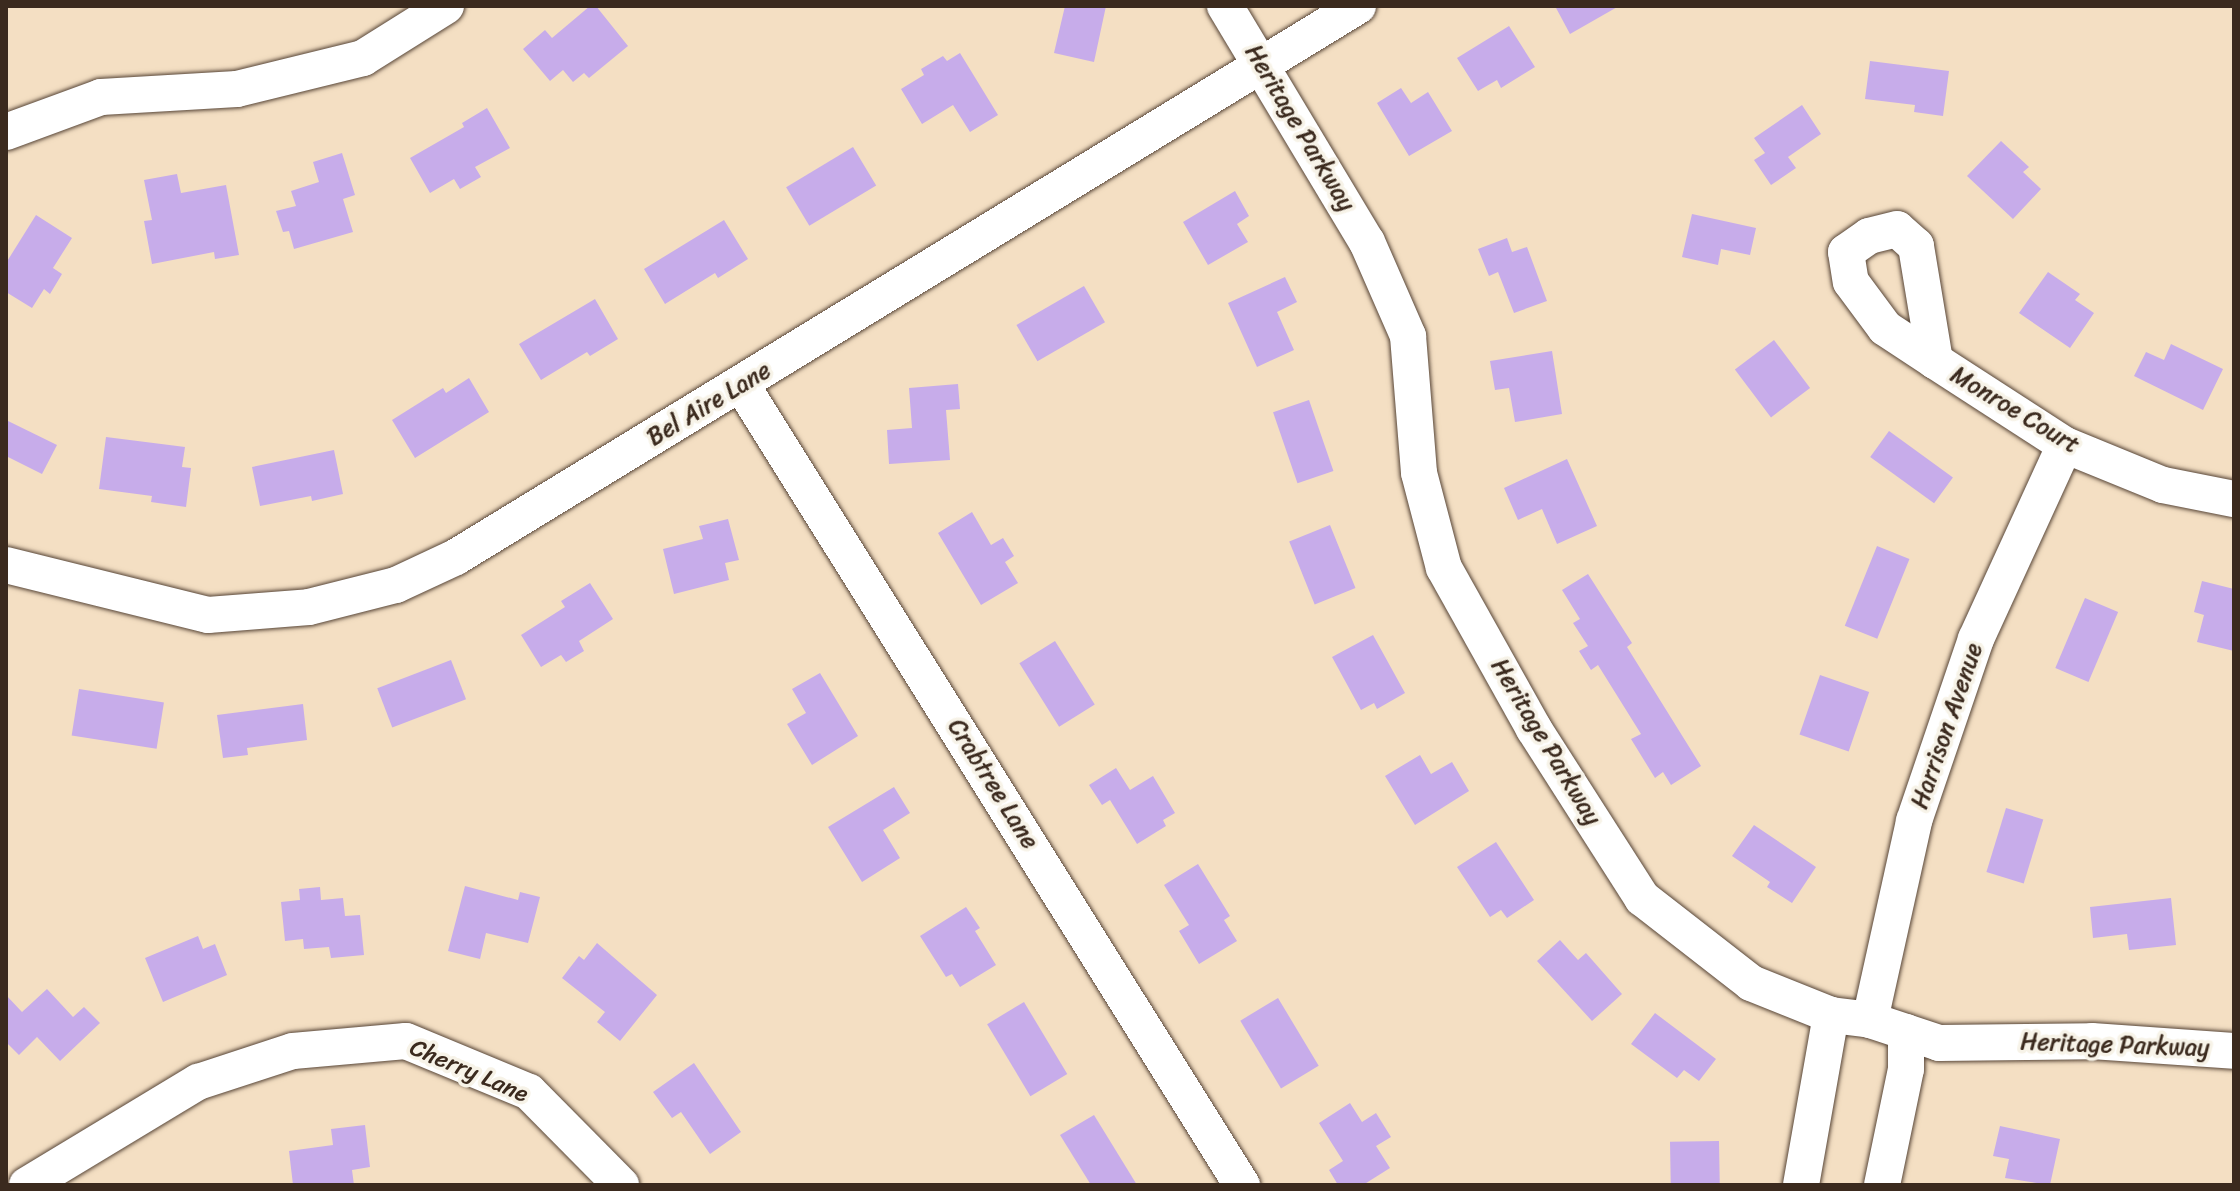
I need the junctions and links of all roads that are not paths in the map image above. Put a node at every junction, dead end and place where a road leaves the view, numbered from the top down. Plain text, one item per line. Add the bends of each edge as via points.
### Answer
1 (446, 6) edge
2 (1225, 6) edge
3 (1358, 6) edge
4 (1263, 64) junction
5 (6, 132) edge
6 (1935, 361) dead end
7 (741, 384) junction
8 (2065, 445) junction
9 (2234, 499) edge
10 (6, 565) edge
11 (1831, 1015) junction
12 (1870, 1020) junction
13 (1906, 1032) junction
14 (2234, 1051) edge
15 (27, 1185) edge
16 (621, 1185) edge
17 (1242, 1185) edge
18 (1801, 1185) edge
19 (1882, 1185) edge

1 - 5 street via 363,58 237,89 101,97
2 - 4 street, Heritage Parkway
3 - 4 street, Bel Aire Lane
4 - 7 street, Bel Aire Lane
4 - 11 street, Heritage Parkway via 1367,242 1408,336 1419,473 1444,568 1534,729 1642,898 1751,983
6 - 8 street, Monroe Court
7 - 10 street, Bel Aire Lane via 456,557 396,585 309,607 208,615
7 - 17 street, Crabtree Lane
8 - 9 street, Monroe Court via 2163,485
8 - 12 street, Harrison Avenue via 1976,639 1914,821
11 - 12 street, Heritage Parkway
11 - 18 street
12 - 13 street, Heritage Parkway
13 - 14 street, Heritage Parkway via 1939,1043 2092,1041
13 - 19 street via 1906,1069
15 - 16 street, Cherry Lane via 198,1082 293,1051 406,1041 529,1092

